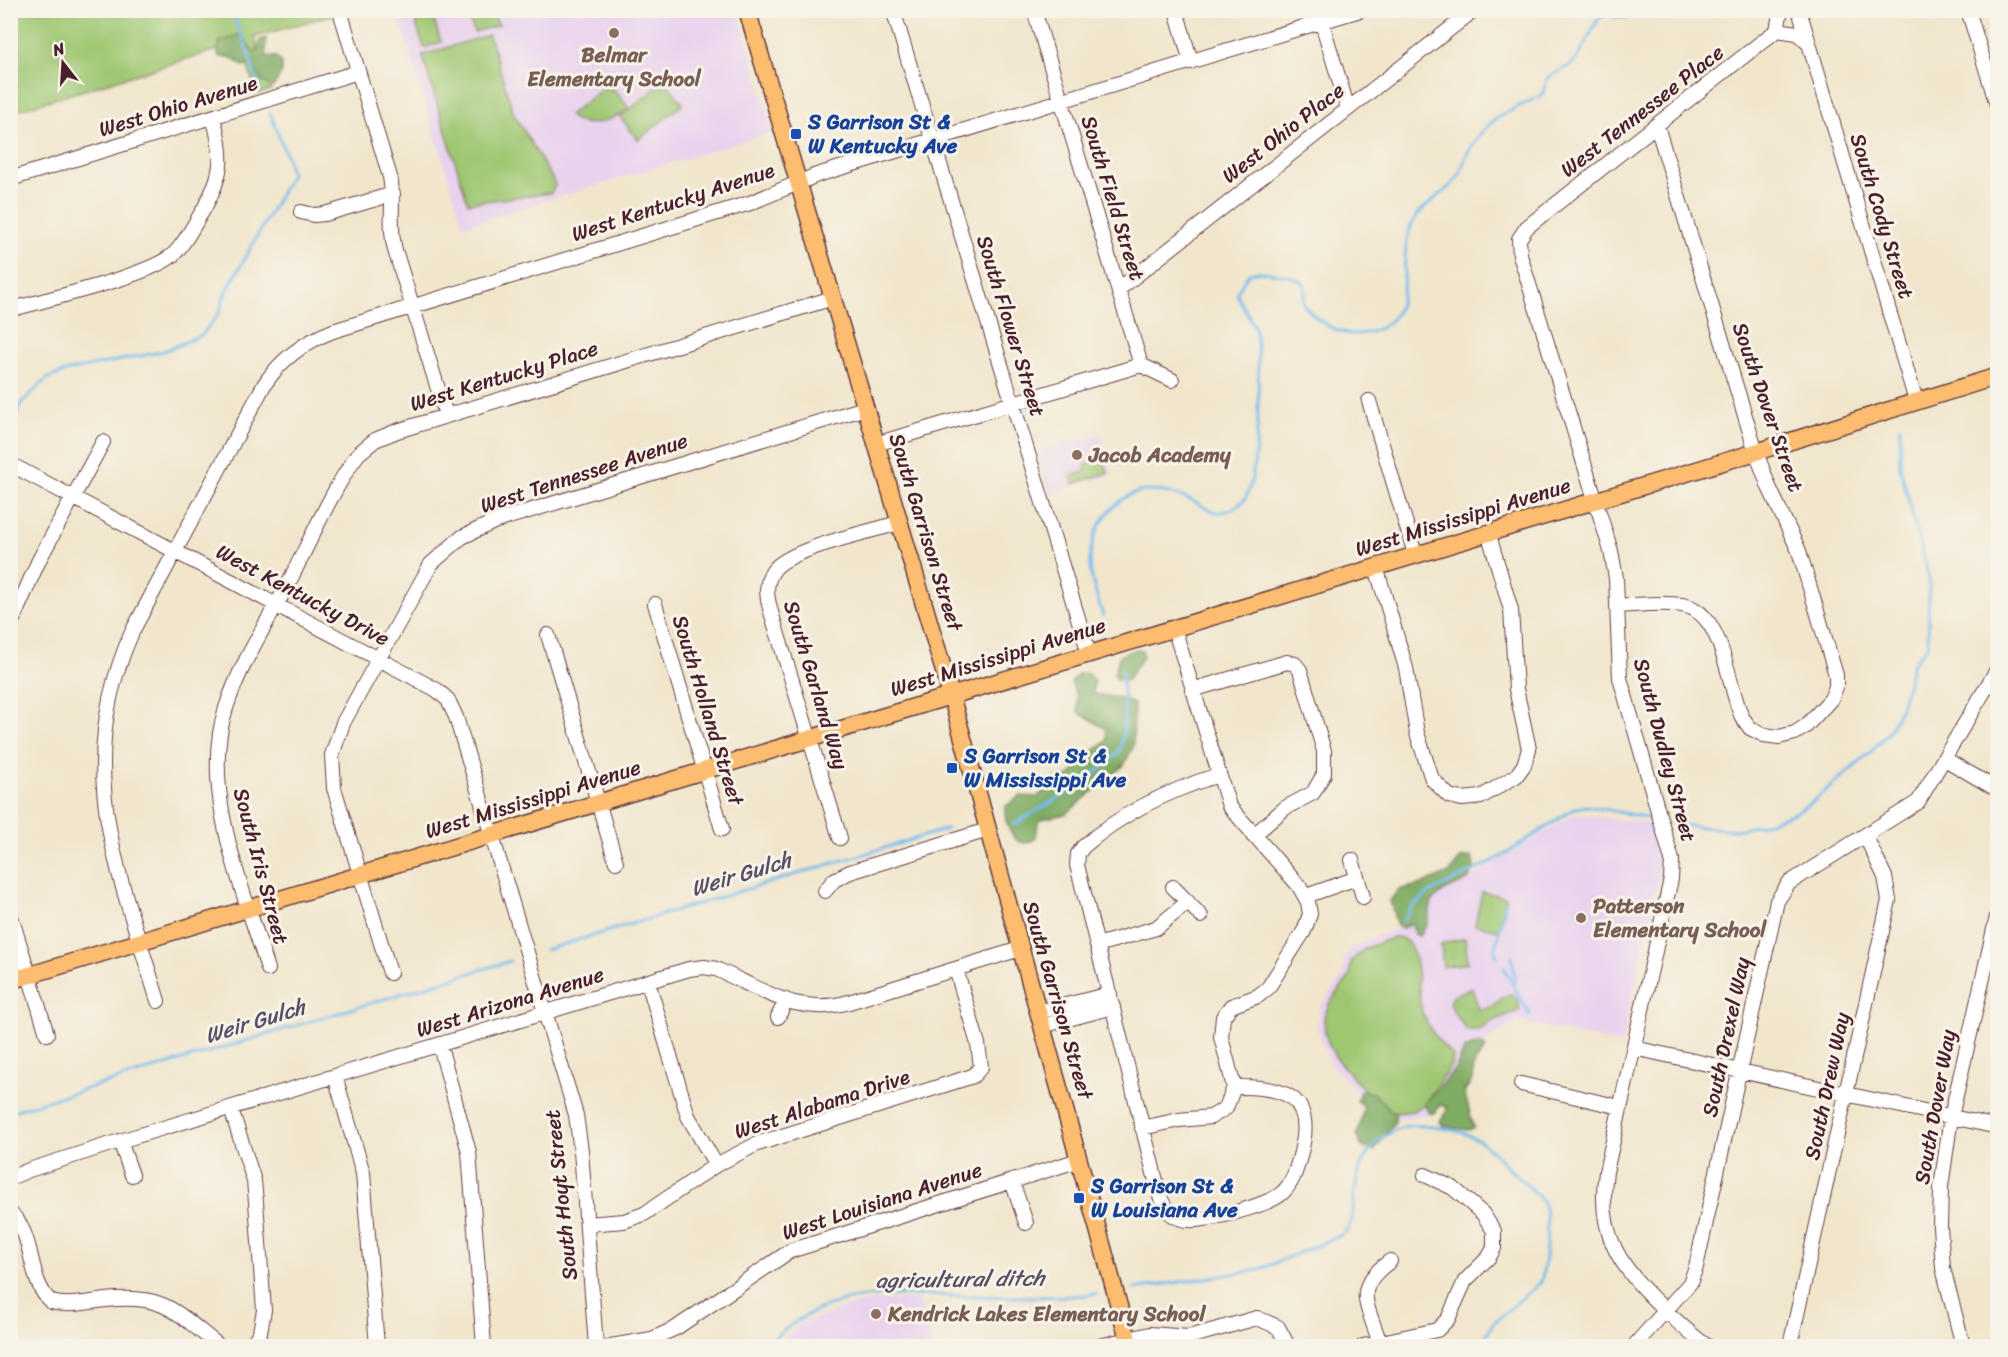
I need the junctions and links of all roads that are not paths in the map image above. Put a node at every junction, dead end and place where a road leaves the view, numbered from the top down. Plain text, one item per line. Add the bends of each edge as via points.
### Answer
1 (747, 10) edge
2 (893, 10) edge
3 (1034, 10) edge
4 (1176, 10) edge
5 (1360, 10) edge
6 (1781, 10) edge
7 (1799, 10) edge
8 (1968, 10) edge
9 (1466, 13) edge
10 (341, 14) dead end
11 (1320, 16) edge
12 (1777, 30) junction
13 (1808, 43) junction
14 (1191, 62) junction
15 (358, 72) junction
16 (1062, 101) junction
17 (1998, 108) edge
18 (1348, 109) junction
19 (213, 117) junction
20 (1657, 126) junction
21 (932, 140) junction
22 (10, 178) edge
23 (798, 182) junction
24 (393, 194) junction
25 (301, 212) dead end
26 (1519, 239) joint
27 (1119, 289) junction
28 (833, 298) junction
29 (413, 306) junction
30 (10, 310) edge
31 (1141, 364) junction
32 (1998, 376) edge
33 (1172, 380) dead end
34 (1369, 401) dead end
35 (1916, 401) junction
36 (1013, 403) junction
37 (865, 408) junction
38 (446, 415) junction
39 (103, 442) dead end
40 (876, 444) junction
41 (1756, 452) junction
42 (10, 464) edge
43 (73, 498) junction
44 (1596, 500) junction
45 (899, 523) junction
46 (1488, 532) junction
47 (175, 551) junction
48 (1415, 554) junction
49 (1376, 567) junction
50 (655, 603) dead end
51 (276, 605) junction
52 (1617, 606) junction
53 (11, 625) edge
54 (1174, 628) junction
55 (548, 635) dead end
56 (1089, 654) junction
57 (378, 660) junction
58 (1998, 668) edge
59 (1192, 690) junction
60 (951, 695) junction
61 (810, 738) junction
62 (1945, 759) junction
63 (704, 771) junction
64 (1218, 775) junction
65 (1998, 790) edge
66 (599, 802) junction
67 (722, 829) dead end
68 (988, 830) junction
69 (492, 835) junction
70 (1253, 836) junction
71 (1866, 837) junction
72 (840, 838) dead end
73 (1352, 860) dead end
74 (616, 862) dead end
75 (360, 875) junction
76 (1357, 878) junction
77 (1173, 887) dead end
78 (825, 891) dead end
79 (1306, 897) junction
80 (1363, 897) dead end
81 (1188, 902) junction
82 (250, 908) junction
83 (1998, 912) edge
84 (10, 913) edge
85 (1201, 916) dead end
86 (140, 942) junction
87 (1097, 945) junction
88 (1020, 949) junction
89 (268, 969) dead end
90 (956, 969) junction
91 (390, 973) dead end
92 (29, 975) junction
93 (10, 981) edge
94 (648, 982) junction
95 (786, 1000) junction
96 (1111, 1000) junction
97 (158, 1001) dead end
98 (546, 1014) junction
99 (778, 1017) dead end
100 (1040, 1019) junction
101 (47, 1034) dead end
102 (440, 1046) junction
103 (1634, 1047) junction
104 (1740, 1071) junction
105 (335, 1076) junction
106 (1521, 1084) dead end
107 (1234, 1087) junction
108 (1846, 1095) junction
109 (1620, 1107) junction
110 (231, 1108) junction
111 (1951, 1117) junction
112 (1998, 1127) edge
113 (1142, 1128) junction
114 (120, 1141) junction
115 (1079, 1160) junction
116 (716, 1165) junction
117 (132, 1175) dead end
118 (1425, 1175) dead end
119 (10, 1178) edge
120 (1012, 1181) junction
121 (10, 1213) edge
122 (1026, 1223) dead end
123 (587, 1224) junction
124 (1390, 1261) dead end
125 (1665, 1310) junction
126 (1379, 1341) junction
127 (1129, 1343) edge
128 (219, 1347) edge
129 (251, 1347) edge
130 (377, 1347) edge
131 (484, 1347) edge
132 (596, 1347) edge
133 (611, 1347) edge
134 (1099, 1347) edge
135 (1288, 1347) edge
136 (1363, 1347) edge
137 (1634, 1347) edge
138 (1707, 1347) edge
139 (1790, 1347) edge
140 (1963, 1347) edge

1 - 23 main road, South Garrison Street
2 - 21 street, South Flower Street
3 - 16 street, South Field Street
4 - 14 street
5 - 11 street, West Kentucky Avenue
6 - 12 street
7 - 13 street, South Cody Street
8 - 17 street
9 - 18 street, West Ohio Place
10 - 15 street
11 - 14 street, West Kentucky Avenue
11 - 18 street
12 - 13 street via 1797,33
12 - 20 street, West Tennessee Place
13 - 35 street, South Cody Street
14 - 16 street, West Kentucky Avenue
15 - 19 street, West Ohio Avenue
15 - 24 street
16 - 21 street, West Kentucky Avenue
16 - 27 street, South Field Street
18 - 27 street, West Ohio Place
19 - 22 street, West Ohio Avenue
19 - 30 street via 221,146 220,176 173,255 146,269
20 - 26 street, West Tennessee Place via 1527,227
20 - 41 street, South Dover Street
21 - 23 street, West Kentucky Avenue
21 - 36 street, South Flower Street
23 - 28 main road, South Garrison Street
23 - 29 street, West Kentucky Avenue via 750,203
24 - 25 street via 325,214
24 - 29 street via 392,237
26 - 44 street, South Dudley Street via 1520,255
27 - 31 street, South Field Street
28 - 37 main road, South Garrison Street
28 - 38 street, West Kentucky Place
29 - 38 street
29 - 47 street, West Kentucky Avenue via 323,334 280,364 264,385
31 - 33 street
31 - 36 street
32 - 35 main road, West Mississippi Avenue
34 - 48 street
35 - 41 main road, West Mississippi Avenue
36 - 40 street
36 - 56 street, South Flower Street
37 - 40 main road, South Garrison Street
37 - 57 street, West Tennessee Avenue via 475,529 431,564
38 - 51 street, West Kentucky Place via 384,435 358,454
39 - 43 street
40 - 45 main road, South Garrison Street
41 - 44 main road, West Mississippi Avenue
41 - 52 street, South Dover Street via 1799,551 1836,672 1833,695 1806,726 1790,736 1776,737 1758,733 1746,724 1714,630 1699,611 1680,605
42 - 43 street, West Kentucky Drive
43 - 47 street, West Kentucky Drive
43 - 53 street via 32,575
44 - 46 main road, West Mississippi Avenue
44 - 52 street, South Dudley Street via 1613,558
45 - 60 main road, South Garrison Street
45 - 61 street, South Garland Way via 792,556 770,576 770,606
46 - 48 main road, West Mississippi Avenue
46 - 49 street via 1511,610 1516,689 1529,749 1516,776 1481,797 1449,796 1432,779 1417,733 1406,668
47 - 51 street, West Kentucky Drive
47 - 86 street, West Kentucky Avenue via 120,662 104,735 102,784 108,832
48 - 49 main road, West Mississippi Avenue
49 - 54 main road, West Mississippi Avenue
50 - 63 street, South Holland Street
51 - 57 street, West Kentucky Drive
51 - 82 street, South Iris Street via 231,694 217,757 221,813
52 - 103 street, South Dudley Street via 1620,678 1672,860
54 - 56 main road, West Mississippi Avenue
54 - 59 street
55 - 66 street
56 - 60 main road, West Mississippi Avenue
57 - 69 street, West Kentucky Drive via 437,690 448,700
57 - 75 street, West Tennessee Avenue via 339,734 332,762 334,788
58 - 62 street, South Drexel Way
59 - 64 street
59 - 70 street via 1287,662 1300,670 1324,751 1324,774 1313,793 1283,810
60 - 61 main road, West Mississippi Avenue
60 - 68 main road, South Garrison Street
61 - 63 main road, West Mississippi Avenue
61 - 72 street, South Garland Way
62 - 65 street
62 - 71 street, South Drexel Way via 1918,802
63 - 66 main road, West Mississippi Avenue
63 - 67 street, South Holland Street
64 - 70 street via 1231,810
64 - 87 street via 1150,804 1080,851 1078,872
66 - 69 main road, West Mississippi Avenue
66 - 74 street
68 - 78 street via 850,872 834,880
68 - 88 main road, South Garrison Street
69 - 75 main road, West Mississippi Avenue
69 - 98 street, South Hoyt Street
70 - 79 street
71 - 104 street, South Drexel Way via 1789,883 1776,901
71 - 108 street, South Drew Way via 1885,877 1889,900
73 - 76 street
75 - 82 main road, West Mississippi Avenue
75 - 91 street, West Tennessee Avenue
76 - 79 street
76 - 80 street
77 - 81 street
79 - 107 street via 1310,910 1308,925 1272,982 1258,996 1231,1006 1223,1017 1221,1037
81 - 85 street
81 - 87 street via 1152,930
82 - 86 main road, West Mississippi Avenue
82 - 89 street, South Iris Street
83 - 111 street, South Dover Way
84 - 92 street
86 - 92 main road, West Mississippi Avenue
86 - 97 street, West Kentucky Avenue
87 - 96 street
88 - 90 street, West Arizona Avenue
88 - 100 main road, South Garrison Street
90 - 95 street, West Arizona Avenue via 829,1007 813,1008
90 - 116 street, West Alabama Drive via 981,1056 981,1067 973,1076 765,1141
92 - 93 main road, West Mississippi Avenue
92 - 101 street
94 - 95 street, West Arizona Avenue via 689,969 710,968
94 - 98 street, West Arizona Avenue
94 - 116 street via 688,1116
95 - 99 street
96 - 100 street
96 - 113 street
98 - 102 street, West Arizona Avenue
98 - 123 street, South Hoyt Street via 576,1115
100 - 115 main road, South Garrison Street
102 - 105 street, West Arizona Avenue
102 - 131 street via 465,1130 472,1169
103 - 104 street
103 - 109 street, South Dudley Street
104 - 108 street
104 - 125 street, South Drexel Way via 1696,1267 1690,1283
105 - 110 street, West Arizona Avenue
105 - 130 street via 363,1173
106 - 109 street
107 - 113 street via 1228,1106 1214,1116
107 - 113 street via 1283,1091 1303,1114 1305,1132 1295,1172 1287,1188 1273,1199 1201,1220 1186,1221 1174,1216 1161,1199
108 - 111 street
108 - 139 street, South Drew Way
109 - 125 street, South Dudley Street via 1604,1183 1607,1228 1617,1255 1631,1276
110 - 114 street, West Arizona Avenue
110 - 129 street via 256,1202 264,1310 260,1332
111 - 112 street
111 - 140 street, South Dover Way via 1941,1187 1940,1238 1946,1286
114 - 117 street
114 - 119 street, West Arizona Avenue
115 - 120 street, West Louisiana Avenue
115 - 127 main road, South Garrison Street
116 - 123 street, West Alabama Drive via 644,1214 624,1221
118 - 126 street via 1453,1188 1483,1214 1494,1231 1494,1248 1465,1281 1442,1326 1423,1335
120 - 122 street
120 - 133 street, West Louisiana Avenue via 790,1251 676,1329 652,1339
121 - 128 street via 19,1222 40,1287 51,1302 153,1299
123 - 132 street, South Hoyt Street
124 - 126 street via 1373,1274 1365,1289
125 - 137 street, South Drexel Way
125 - 138 street, South Dudley Street
126 - 136 street
127 - 134 street
127 - 135 street via 1154,1334 1188,1337 1257,1318 1278,1327

